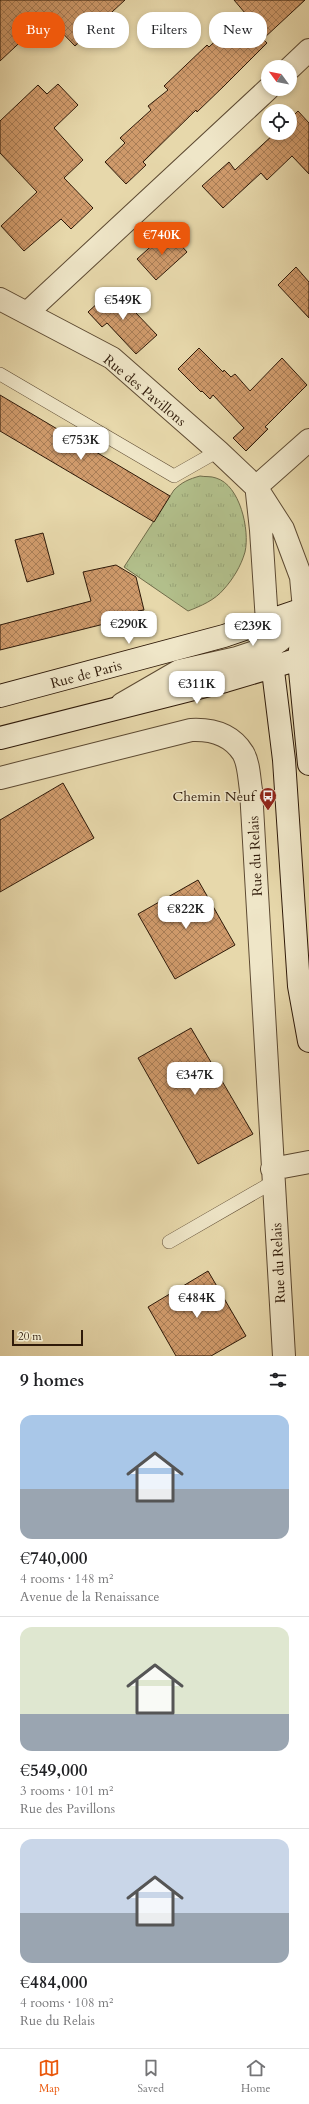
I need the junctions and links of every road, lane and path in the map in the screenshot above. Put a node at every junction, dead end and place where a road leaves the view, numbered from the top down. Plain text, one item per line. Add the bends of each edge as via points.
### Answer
1 (309, 50) edge
2 (297, 61) edge
3 (261, 96) edge
4 (0, 299) edge
5 (27, 313) junction
6 (0, 374) edge
7 (309, 440) edge
8 (218, 452) junction
9 (256, 487) junction
10 (306, 608) edge
11 (267, 622) junction
12 (306, 634) edge
13 (272, 657) junction
14 (304, 658) edge
15 (0, 696) edge
16 (0, 738) edge
17 (309, 758) edge
18 (0, 778) edge
19 (305, 1007) edge
20 (309, 1041) edge
21 (309, 1162) edge
22 (273, 1175) junction
23 (169, 1242) dead end
24 (282, 1355) edge

1 - 2 street
3 - 5 street
4 - 5 street, Rue des Pavillons
5 - 8 street, Rue des Pavillons via 112,358
6 - 8 lane via 174,476
7 - 9 street
8 - 9 street, Rue des Pavillons
9 - 10 street, Rue des Pavillons via 283,529 301,577
9 - 11 street via 264,560
10 - 11 street, Rue de Paris
10 - 12 street, Rue des Pavillons
10 - 13 street
11 - 13 street
11 - 15 street, Rue de Paris
12 - 13 street
12 - 14 street, Rue des Pavillons
13 - 14 street
13 - 16 street via 113,709
13 - 19 street via 284,760
14 - 17 street, Rue des Pavillons
18 - 22 street, Rue du Relais via 190,730 214,730 229,738 243,753 251,790
19 - 20 street
21 - 22 street
22 - 23 lane
22 - 24 street, Rue du Relais

